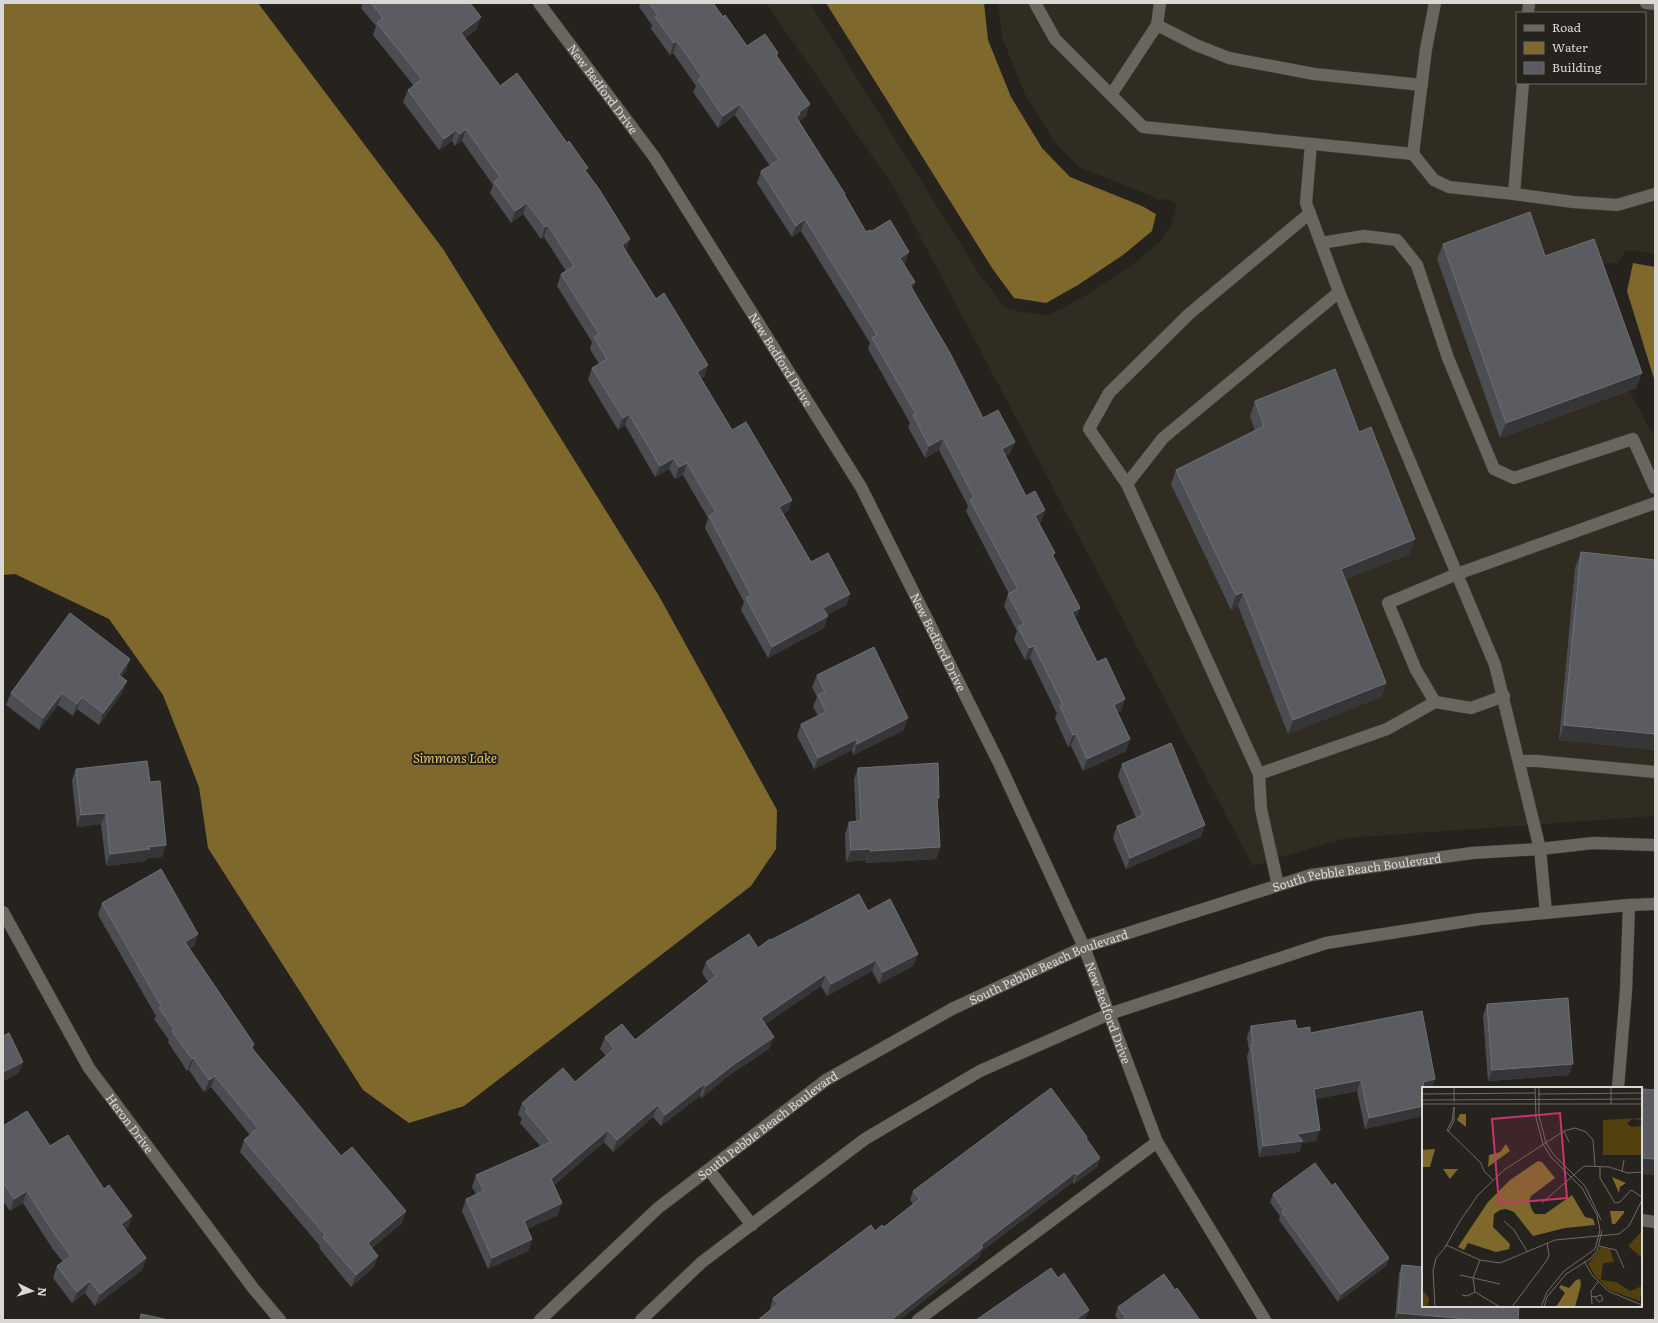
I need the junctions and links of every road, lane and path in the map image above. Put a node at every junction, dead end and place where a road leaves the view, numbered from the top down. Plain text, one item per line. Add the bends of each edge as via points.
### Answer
1 (540, 3) edge
2 (1035, 3) edge
3 (1160, 3) edge
4 (1435, 3) edge
5 (1646, 3) edge
6 (1655, 4) edge
7 (1157, 25) junction
8 (1523, 84) edge
9 (1422, 85) junction
10 (1111, 95) junction
11 (1311, 144) junction
12 (1413, 154) junction
13 (1514, 194) junction
14 (1655, 194) edge
15 (1310, 213) junction
16 (1321, 243) junction
17 (1339, 292) junction
18 (1127, 484) junction
19 (1655, 488) edge
20 (1655, 502) edge
21 (1457, 574) junction
22 (1504, 696) junction
23 (1435, 702) junction
24 (1519, 761) junction
25 (1655, 772) edge
26 (1259, 774) junction
27 (1655, 845) edge
28 (1540, 849) junction
29 (1278, 885) junction
30 (1655, 904) edge
31 (1629, 905) junction
32 (3, 912) edge
33 (1546, 913) junction
34 (1084, 947) junction
35 (1109, 1014) junction
36 (1618, 1087) edge
37 (1158, 1142) junction
38 (708, 1170) junction
39 (1642, 1220) edge
40 (1655, 1222) edge
41 (752, 1225) junction
42 (280, 1320) edge
43 (540, 1320) edge
44 (641, 1320) edge
45 (918, 1320) edge
46 (1265, 1320) edge

1 - 34 street, New Bedford Drive via 656,158 861,487 999,762
2 - 10 street via 1055,39
3 - 7 street
4 - 9 street
5 - 6 street
7 - 9 street via 1229,58 1314,74
7 - 10 street
8 - 13 street
9 - 12 street
10 - 11 street via 1143,127
11 - 12 street
11 - 15 street via 1306,203
12 - 13 street via 1434,180 1449,187
13 - 14 street via 1617,205
15 - 16 street
15 - 18 street via 1189,314 1109,393 1089,429
16 - 17 street
16 - 19 street via 1364,236 1397,240 1418,265 1448,358 1494,470 1514,478 1633,439
17 - 18 street via 1163,438
17 - 21 street
18 - 26 street
20 - 21 street
21 - 22 street via 1495,665
21 - 23 street via 1388,603 1416,670
22 - 23 street via 1471,708
22 - 24 street
23 - 26 street via 1387,729
24 - 25 street
24 - 28 street
26 - 29 street via 1260,809
27 - 28 street, South Pebble Beach Boulevard via 1593,843
28 - 29 street, South Pebble Beach Boulevard via 1472,853 1311,874
28 - 33 street
29 - 34 street, South Pebble Beach Boulevard
30 - 31 street
31 - 33 street
31 - 36 street via 1626,990
32 - 42 street, Heron Drive via 89,1068 253,1288
33 - 35 street via 1480,919 1326,943
34 - 35 street, New Bedford Drive
34 - 38 street, South Pebble Beach Boulevard via 952,1009 826,1080
35 - 37 street, New Bedford Drive
35 - 41 street via 980,1070 865,1139
37 - 45 street
37 - 46 street, New Bedford Drive
38 - 41 street
38 - 43 street, South Pebble Beach Boulevard via 658,1208
39 - 40 street
41 - 44 street via 702,1262

